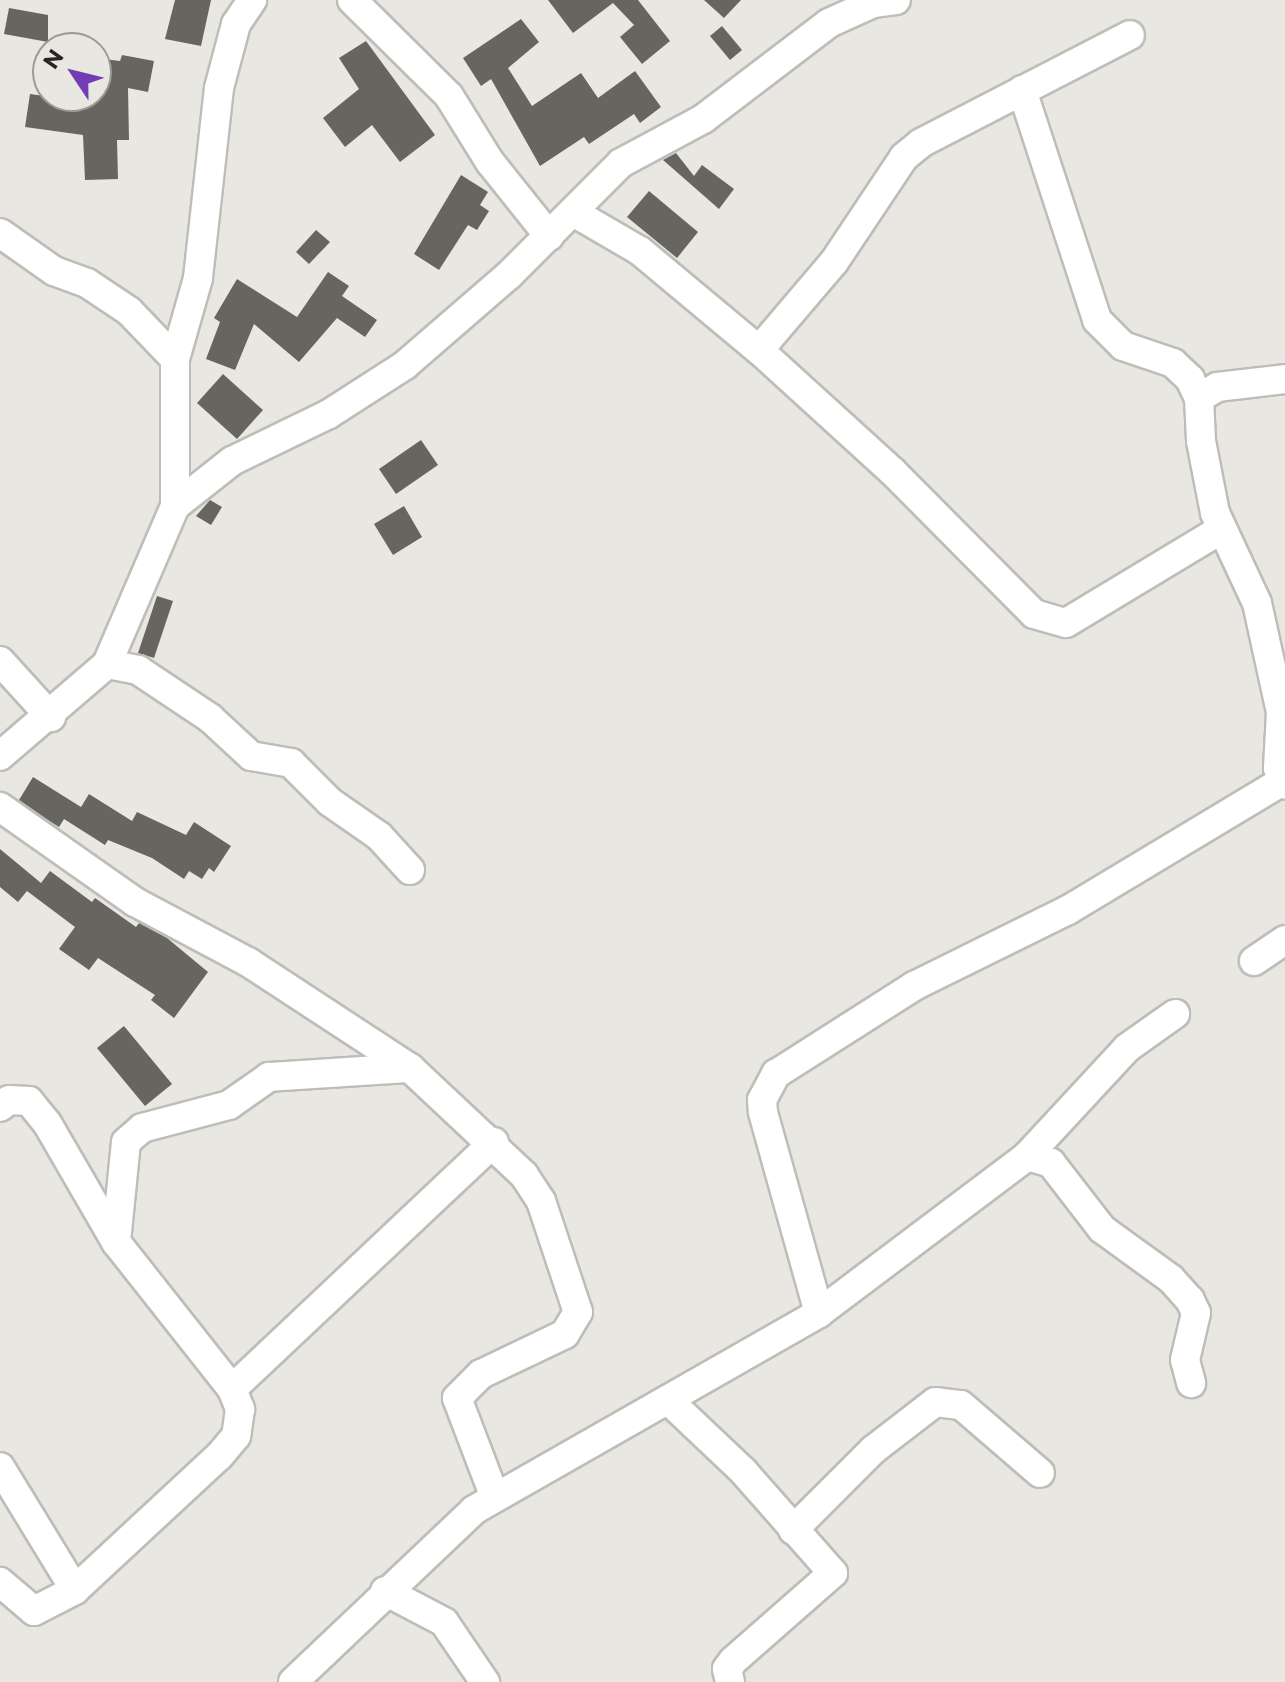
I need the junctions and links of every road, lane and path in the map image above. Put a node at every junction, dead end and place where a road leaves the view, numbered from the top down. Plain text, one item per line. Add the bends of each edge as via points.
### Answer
1 (252, 0) edge
2 (352, 0) edge
3 (896, 0) edge
4 (238, 12) edge
5 (1130, 35) dead end
6 (1022, 90) junction
7 (573, 212) junction
8 (0, 233) edge
9 (549, 236) junction
10 (759, 350) junction
11 (175, 359) junction
12 (1285, 379) edge
13 (1199, 398) junction
14 (175, 506) junction
15 (1222, 529) junction
16 (0, 661) edge
17 (107, 664) junction
18 (51, 717) junction
19 (0, 756) edge
20 (1284, 783) edge
21 (0, 807) edge
22 (410, 870) dead end
23 (1285, 940) edge
24 (1254, 961) dead end
25 (1175, 1014) dead end
26 (410, 1068) junction
27 (0, 1107) edge
28 (494, 1142) junction
29 (1027, 1156) junction
30 (116, 1242) junction
31 (819, 1313) junction
32 (1191, 1383) dead end
33 (232, 1389) junction
34 (668, 1400) junction
35 (0, 1467) edge
36 (1040, 1473) dead end
37 (494, 1495) junction
38 (793, 1530) junction
39 (0, 1582) edge
40 (75, 1590) junction
41 (385, 1591) junction
42 (293, 1682) edge
43 (485, 1682) edge
44 (730, 1682) edge

1 - 4 street
2 - 9 street via 449,96 490,162
3 - 7 street via 873,3 829,23 703,119 621,163
4 - 11 street via 219,88 198,278
5 - 6 street
6 - 10 street via 904,157 834,262
6 - 13 street via 1097,320 1123,346 1173,363 1190,379
7 - 9 street
7 - 10 street via 640,251
8 - 11 street via 54,271 87,283 129,311
9 - 14 street via 405,365 329,414 232,461
10 - 15 street via 893,472 1034,614 1052,622 1066,623 1100,605
11 - 14 street
12 - 13 street via 1217,387
13 - 15 street via 1201,441
14 - 17 street
15 - 20 street via 1257,603 1281,712 1278,768
16 - 18 street
17 - 18 street
17 - 22 street via 138,670 210,718 251,756 291,763 338,809 379,836
18 - 19 street
20 - 31 street via 1043,924 914,986 776,1074 762,1100 763,1112
21 - 26 street via 135,902 248,962
23 - 24 street
25 - 29 street via 1127,1048
26 - 28 street
26 - 30 street via 269,1077 229,1105 142,1128 126,1142
27 - 30 street via 9,1100 29,1101 65,1151
28 - 33 street
28 - 37 street via 541,1201 578,1312 565,1334 481,1374 457,1398
29 - 31 street
29 - 32 street via 1051,1163 1102,1229 1171,1279 1190,1300 1196,1313 1185,1360
30 - 33 street
31 - 34 street
33 - 40 street via 240,1409 236,1436 186,1490
34 - 37 street
34 - 38 street via 743,1471
35 - 40 street
36 - 38 street via 961,1405 935,1402 873,1450
37 - 41 street
38 - 44 street via 833,1576 807,1591 733,1661 727,1669
39 - 40 street via 34,1611
41 - 42 street
41 - 43 street via 444,1622

